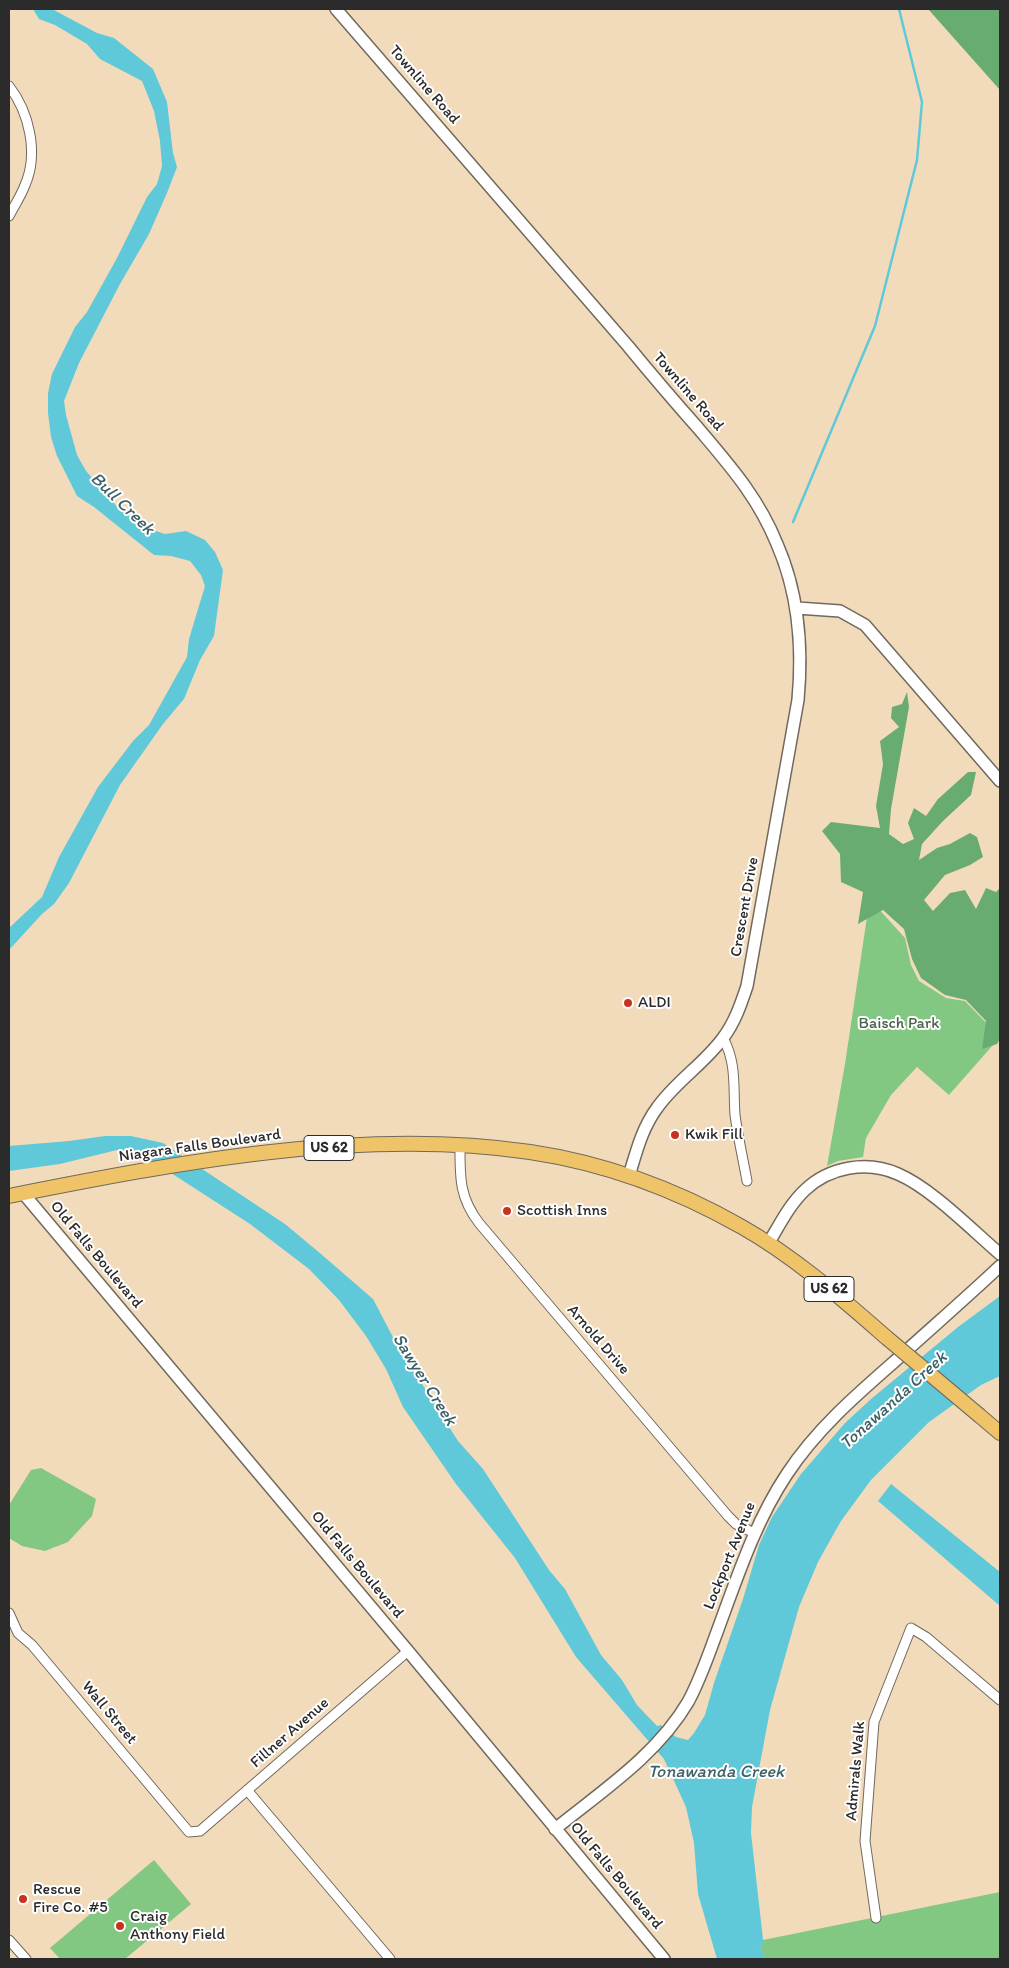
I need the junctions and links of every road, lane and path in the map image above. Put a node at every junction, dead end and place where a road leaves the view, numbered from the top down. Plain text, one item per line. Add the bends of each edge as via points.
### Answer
1 (336, 9) edge
2 (9, 86) edge
3 (9, 216) edge
4 (797, 608) junction
5 (1000, 781) edge
6 (723, 1038) junction
7 (460, 1145) junction
8 (629, 1176) junction
9 (747, 1181) dead end
10 (23, 1193) junction
11 (9, 1196) edge
12 (768, 1244) junction
13 (1000, 1254) edge
14 (1000, 1266) edge
15 (1000, 1433) edge
16 (754, 1533) junction
17 (9, 1613) edge
18 (13, 1634) edge
19 (408, 1650) junction
20 (1000, 1700) edge
21 (247, 1790) junction
22 (555, 1829) junction
23 (190, 1832) joint
24 (876, 1918) dead end
25 (9, 1940) edge
26 (26, 1959) edge
27 (390, 1959) edge
28 (664, 1959) edge

1 - 4 street, Townline Road via 745,484 777,543
2 - 3 street via 19,100 30,134 30,170
4 - 5 street via 840,611 869,628
4 - 6 street, Crescent Drive via 800,680 791,741 747,986 737,1014
6 - 8 street, Crescent Drive via 655,1111 643,1134
6 - 9 street via 734,1068 735,1114
7 - 8 main road, Niagara Falls Boulevard / US 62 via 544,1155
7 - 10 main road, Niagara Falls Boulevard / US 62 via 397,1144 248,1155 154,1168
7 - 16 street, Arnold Drive via 463,1195 475,1219 728,1516
8 - 12 main road, Niagara Falls Boulevard / US 62 via 707,1209
10 - 11 main road, Niagara Falls Boulevard / US 62
10 - 19 street, Old Falls Boulevard
12 - 13 street via 795,1201 811,1184 844,1169 865,1167 893,1172 909,1180
12 - 15 main road, Niagara Falls Boulevard / US 62, bridge via 811,1274
14 - 16 street, Lockport Avenue via 822,1430 788,1472
16 - 22 street, Lockport Avenue via 698,1681 685,1706 649,1751
17 - 18 street, Wall Street
18 - 23 street, Wall Street via 32,1645
19 - 21 street, Fillner Avenue
19 - 22 street, Old Falls Boulevard
20 - 24 street, Admirals Walk via 911,1628 874,1722 865,1841
21 - 23 street, Fillner Avenue via 200,1831
21 - 27 street
22 - 28 street, Old Falls Boulevard
25 - 26 street

